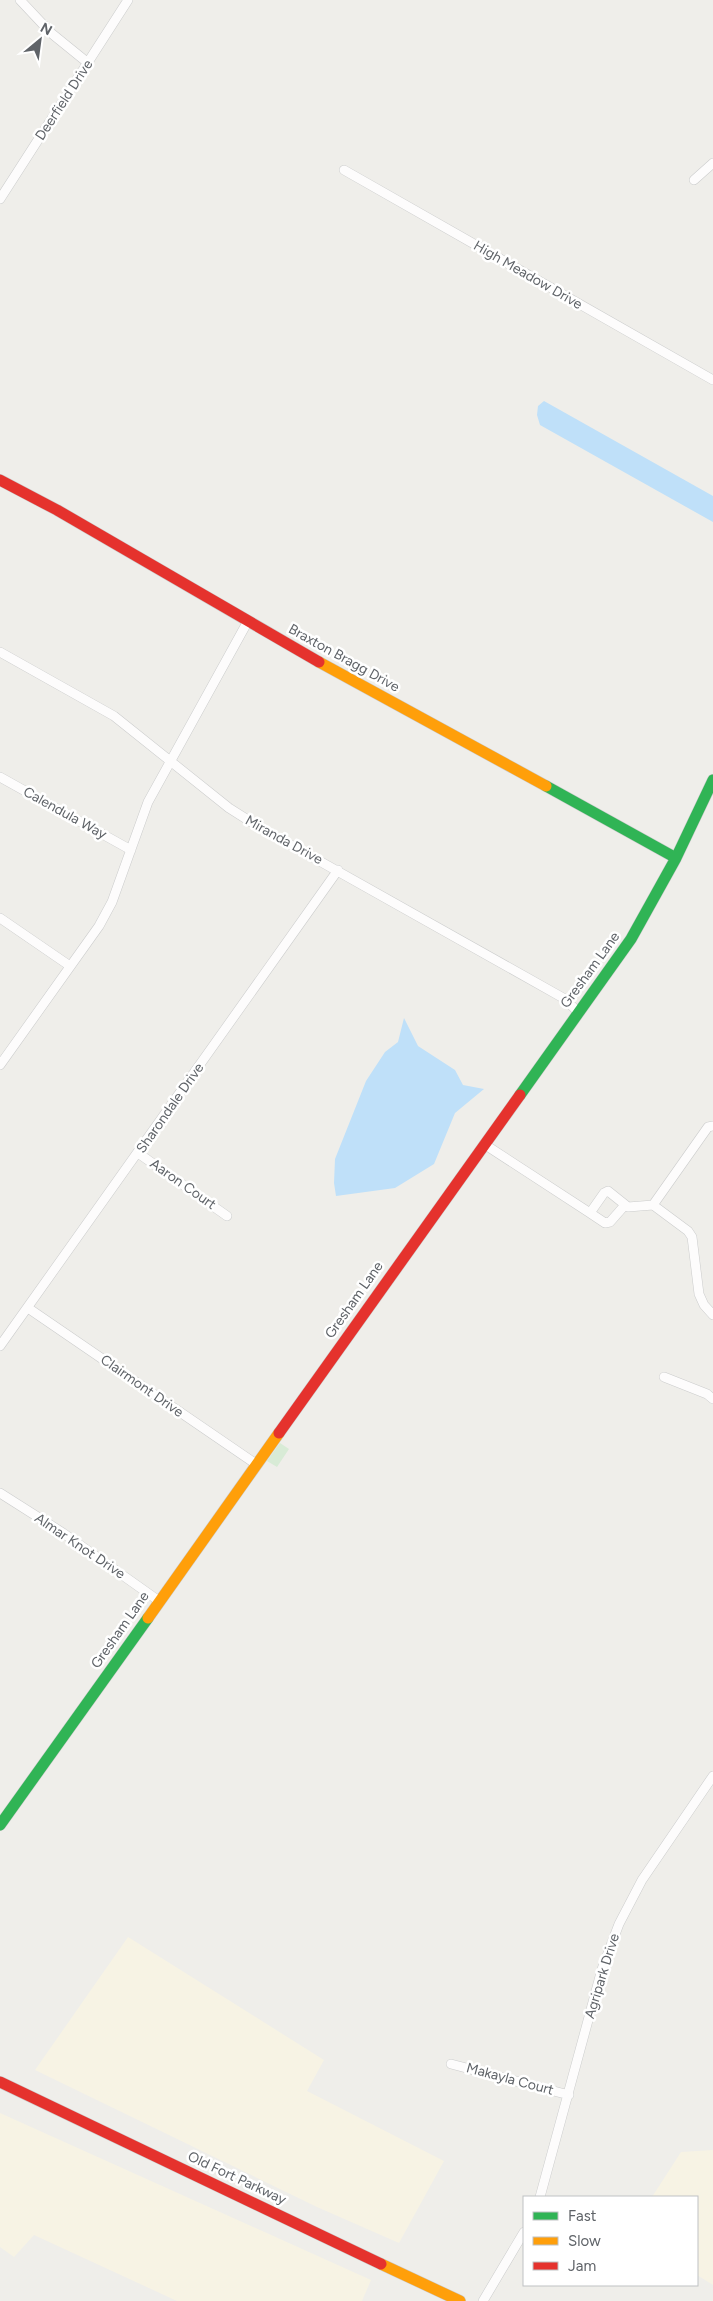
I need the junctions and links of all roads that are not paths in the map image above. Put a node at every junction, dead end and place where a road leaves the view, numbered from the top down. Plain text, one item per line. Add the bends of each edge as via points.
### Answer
1 (20, 0) edge
2 (128, 0) edge
3 (88, 63) junction
4 (713, 163) edge
5 (344, 170) dead end
6 (694, 180) dead end
7 (0, 200) edge
8 (713, 380) edge
9 (0, 480) edge
10 (248, 621) junction
11 (0, 652) edge
12 (170, 761) junction
13 (0, 777) edge
14 (713, 780) edge
15 (130, 850) junction
16 (676, 858) junction
17 (338, 870) junction
18 (0, 918) edge
19 (70, 966) junction
20 (578, 1012) junction
21 (0, 1065) edge
22 (713, 1126) edge
23 (484, 1144) junction
24 (138, 1153) junction
25 (625, 1204) junction
26 (653, 1205) junction
27 (590, 1213) junction
28 (227, 1216) dead end
29 (28, 1308) junction
30 (713, 1314) edge
31 (0, 1346) edge
32 (664, 1377) dead end
33 (713, 1399) edge
34 (256, 1464) junction
35 (0, 1494) edge
36 (159, 1601) junction
37 (713, 1776) edge
38 (0, 1824) edge
39 (451, 2064) dead end
40 (0, 2082) edge
41 (569, 2095) junction
42 (540, 2196) edge
43 (523, 2234) edge
44 (460, 2301) edge
45 (483, 2301) edge

1 - 3 street via 51,33
2 - 3 street, Deerfield Drive
3 - 7 street, Deerfield Drive
4 - 6 street
5 - 8 street, High Meadow Drive
9 - 10 street, Braxton Bragg Drive via 58,510
10 - 12 street
10 - 16 street, Braxton Bragg Drive
11 - 12 street, Miranda Drive via 114,716
12 - 15 street via 148,802
12 - 17 street, Miranda Drive via 229,808
13 - 15 street, Calendula Way
14 - 16 street, Gresham Lane
15 - 19 street via 112,902
16 - 20 street, Gresham Lane via 631,939
17 - 20 street, Miranda Drive via 564,999
17 - 24 street, Sharondale Drive
18 - 19 street
19 - 21 street
20 - 23 street, Gresham Lane
22 - 26 street via 708,1127
23 - 27 street
23 - 34 street, Gresham Lane
24 - 28 street, Aaron Court
24 - 29 street, Sharondale Drive
25 - 26 street via 628,1207
25 - 27 street via 610,1222 605,1223
25 - 27 street via 608,1191
26 - 30 street via 692,1237 699,1294
29 - 31 street, Sharondale Drive
29 - 34 street, Clairmont Drive
32 - 33 street
34 - 36 street, Gresham Lane
35 - 36 street, Almar Knot Drive via 63,1533
36 - 38 street, Gresham Lane
37 - 41 street, Agripark Drive via 642,1880 619,1924 602,1969
39 - 41 street, Makayla Court
40 - 44 street, Old Fort Parkway
41 - 42 street, Agripark Drive
43 - 45 street

